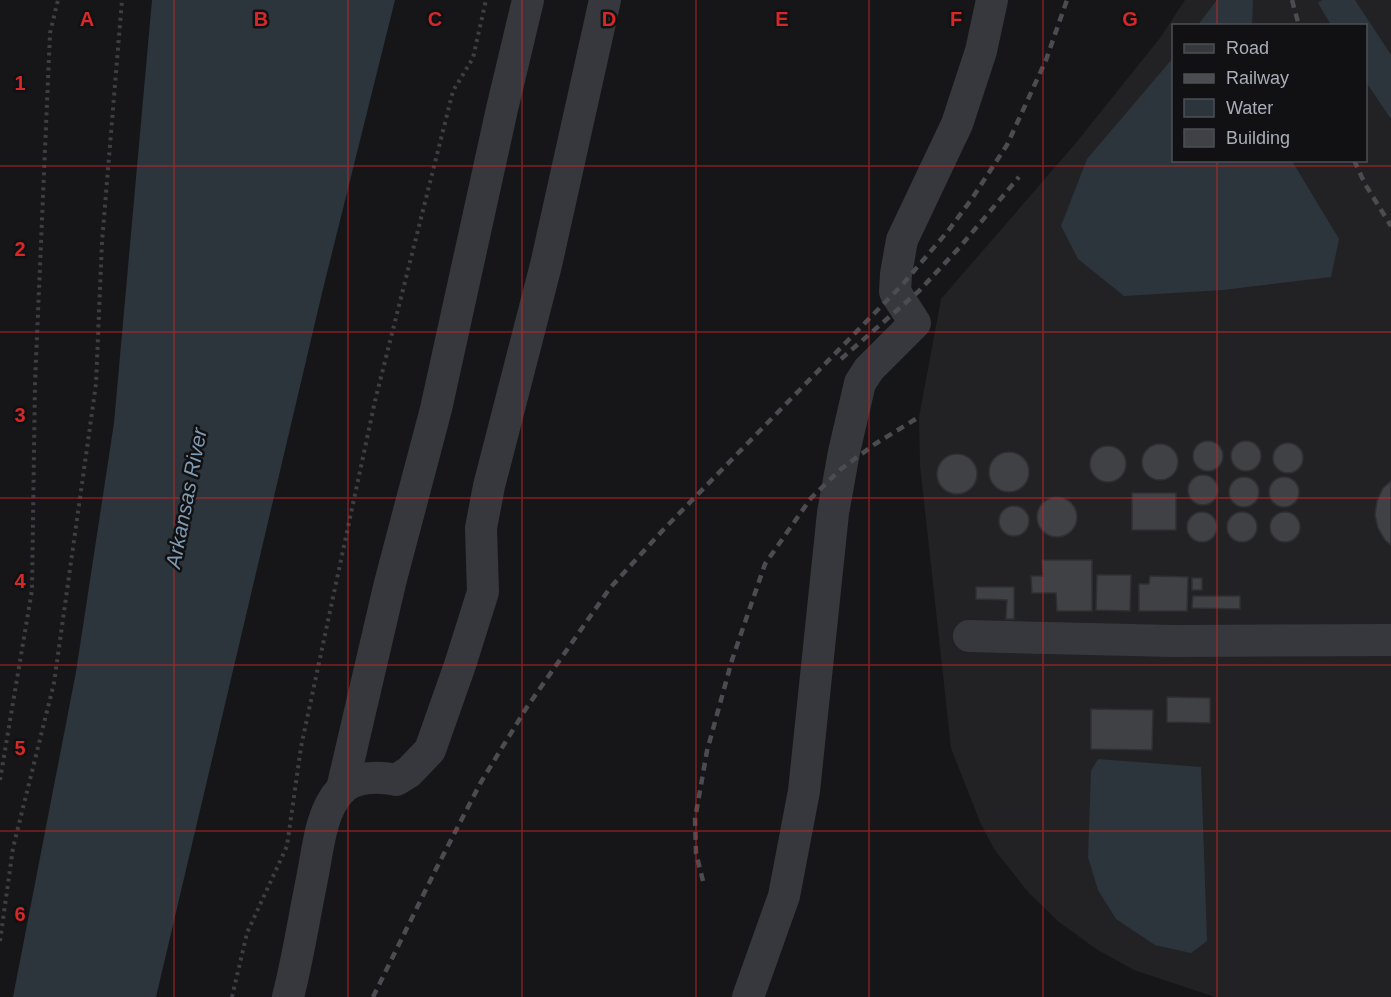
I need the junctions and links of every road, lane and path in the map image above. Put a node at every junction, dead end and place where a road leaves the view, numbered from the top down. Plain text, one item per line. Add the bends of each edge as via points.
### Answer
1 (58, 0) edge
2 (122, 0) edge
3 (486, 0) edge
4 (528, 0) edge
5 (605, 0) edge
6 (992, 0) edge
7 (969, 636) dead end
8 (1391, 640) edge
9 (0, 780) edge
10 (342, 789) junction
11 (0, 941) edge
12 (232, 997) edge
13 (288, 997) edge
14 (748, 997) edge

1 - 9 path via 50,33 35,383 32,590
2 - 11 path via 102,242 96,384 54,683 13,848
3 - 12 path via 473,58 453,91 375,400 301,747 287,846 247,933
4 - 10 lane via 436,409
5 - 10 lane via 546,265 489,486 481,528 483,592 460,665 430,750 419,763 396,780 364,779
6 - 14 lane via 981,51 957,124 902,240 895,292 915,323 860,383 833,513 804,790 784,896
7 - 8 lane via 1173,641
10 - 13 lane via 329,805 321,835

